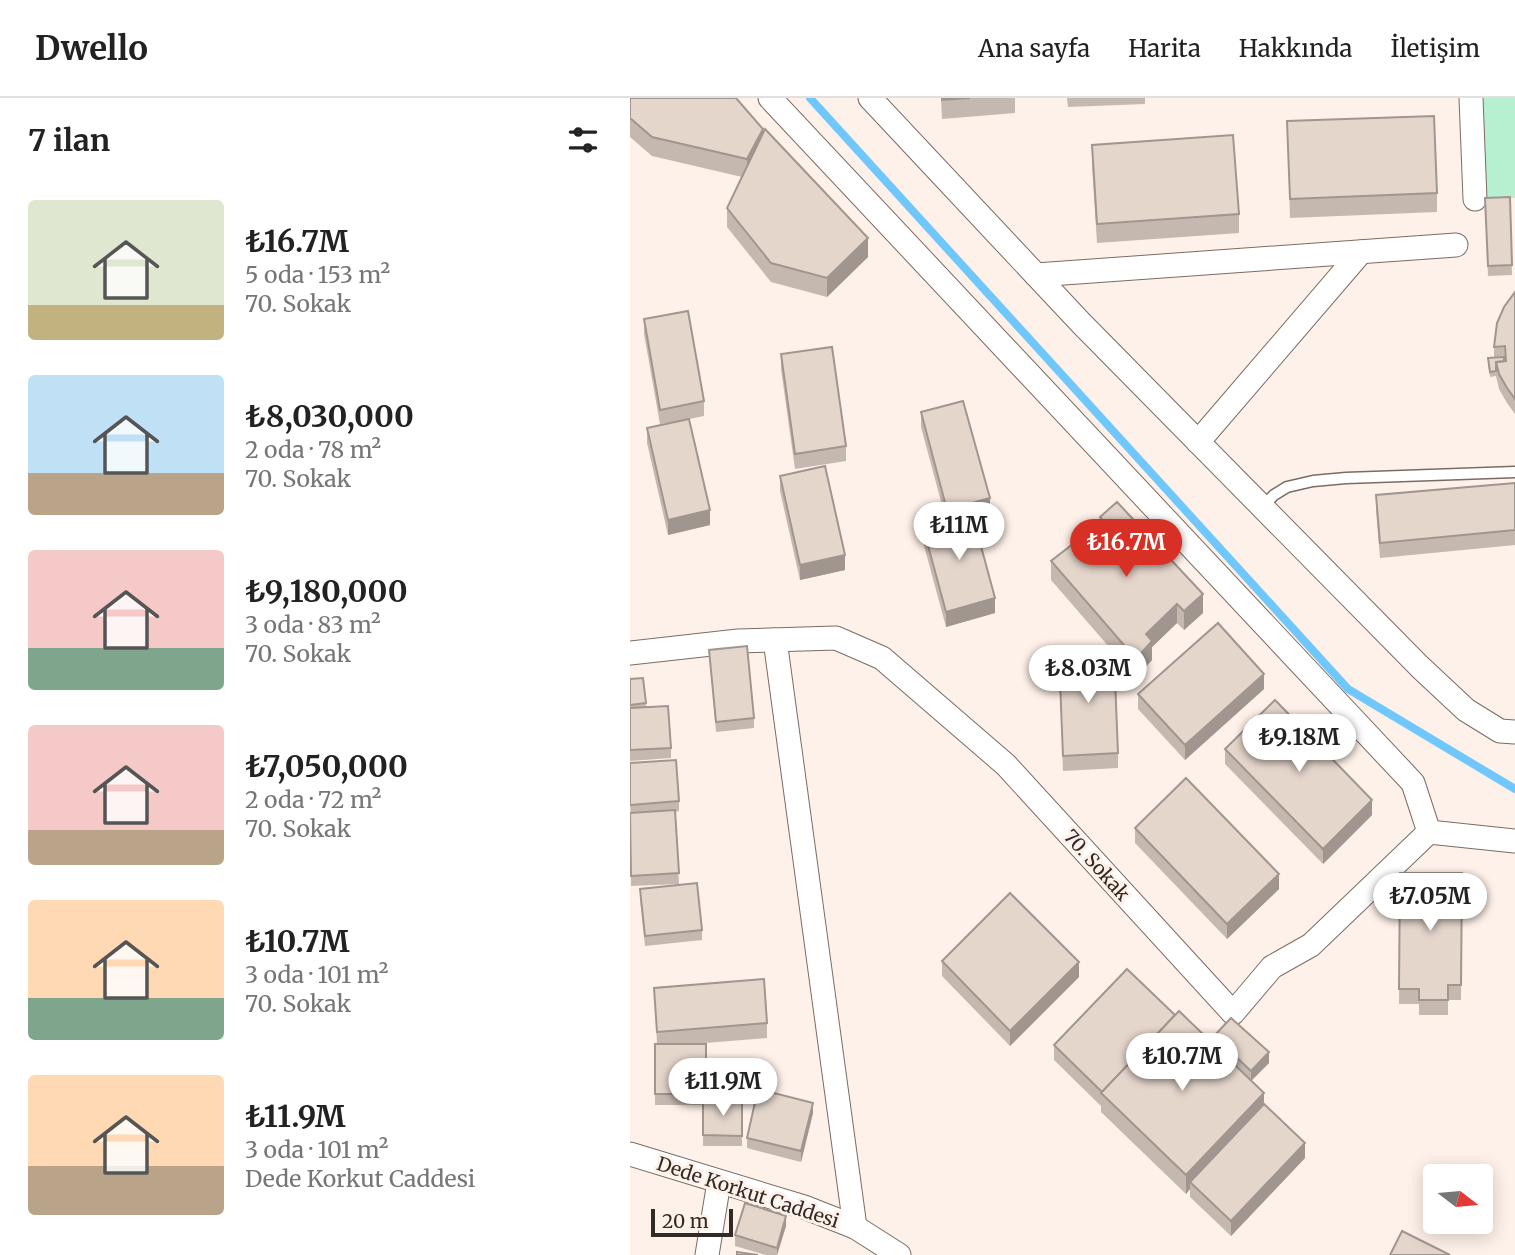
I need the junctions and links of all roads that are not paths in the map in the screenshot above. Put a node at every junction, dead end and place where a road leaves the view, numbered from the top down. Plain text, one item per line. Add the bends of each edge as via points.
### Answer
1 (770, 98) edge
2 (870, 98) edge
3 (1471, 98) edge
4 (1475, 199) dead end
5 (1456, 245) dead end
6 (1361, 252) junction
7 (1036, 275) junction
8 (1198, 442) junction
9 (1515, 472) edge
10 (1262, 507) junction
11 (775, 640) junction
12 (630, 653) edge
13 (1515, 732) edge
14 (1429, 832) junction
15 (1515, 841) edge
16 (630, 1154) edge
17 (719, 1182) junction
18 (855, 1227) junction
19 (707, 1255) edge
20 (900, 1255) edge

1 - 14 street via 1413,783
2 - 7 street
3 - 4 street
5 - 6 street
6 - 7 street
6 - 8 street
7 - 8 street
8 - 10 street
9 - 10 lane via 1313,481 1287,487
10 - 13 street via 1466,710 1500,732
11 - 12 street, 70. Sokak
11 - 14 street, 70. Sokak via 836,638 881,658 1006,765 1233,1013 1272,967 1311,945
11 - 18 street
14 - 15 street
16 - 17 street, Dede Korkut Caddesi
17 - 18 street, Dede Korkut Caddesi
17 - 19 street
18 - 20 street, Dede Korkut Caddesi

